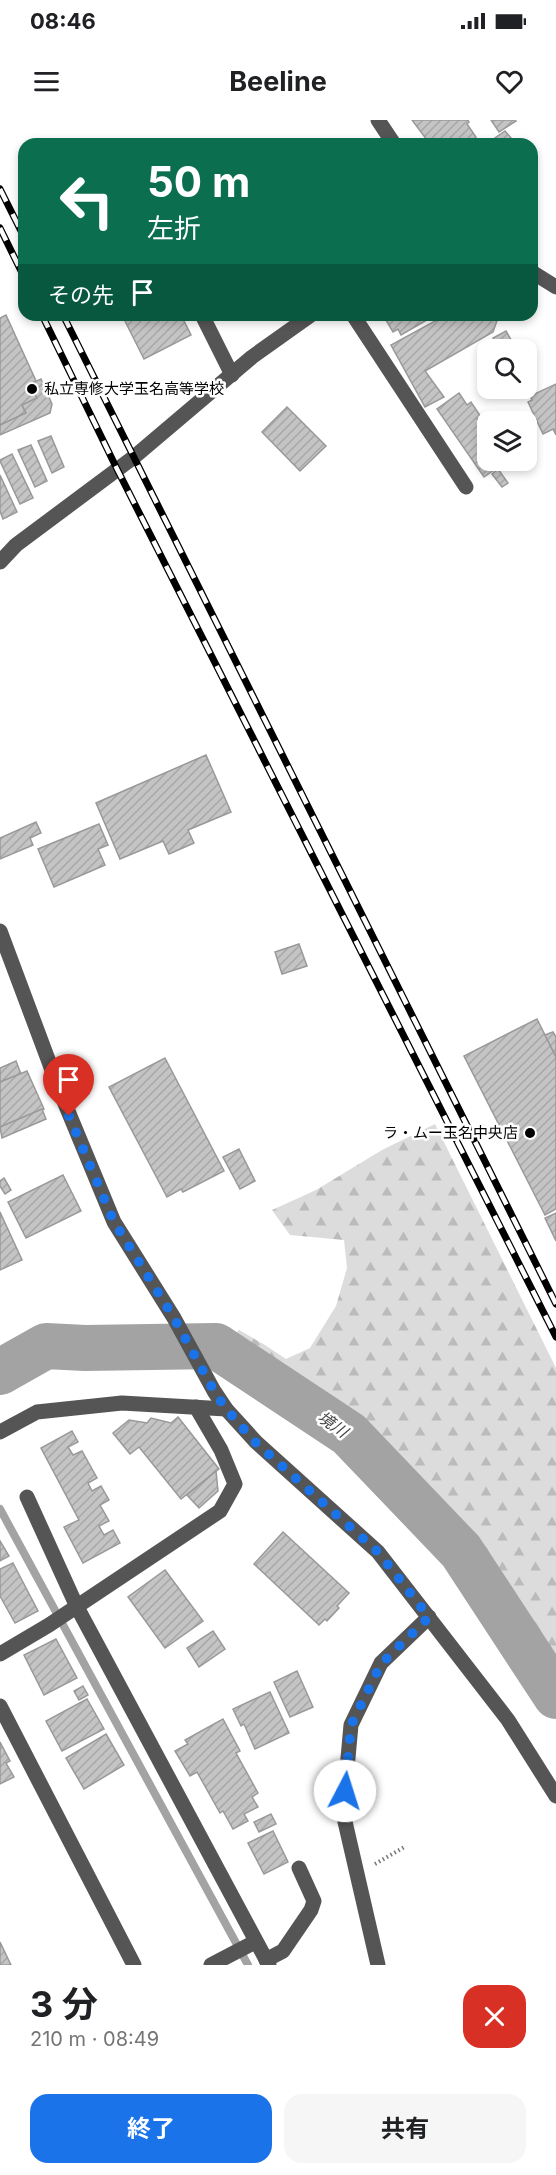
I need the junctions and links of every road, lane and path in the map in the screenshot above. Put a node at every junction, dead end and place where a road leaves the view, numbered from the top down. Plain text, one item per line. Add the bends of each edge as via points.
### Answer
1 (378, 120) edge
2 (390, 138) edge
3 (538, 276) edge
4 (556, 287) edge
5 (205, 321) edge
6 (303, 321) edge
7 (357, 321) edge
8 (232, 375) junction
9 (466, 487) dead end
10 (0, 562) edge
11 (0, 931) edge
12 (196, 1407) junction
13 (226, 1409) junction
14 (0, 1432) edge
15 (27, 1497) dead end
16 (72, 1610) junction
17 (429, 1617) junction
18 (0, 1654) edge
19 (0, 1706) edge
20 (556, 1796) edge
21 (406, 1846) dead end
22 (374, 1865) dead end
23 (299, 1868) dead end
24 (244, 1948) junction
25 (267, 1963) edge
26 (134, 1965) edge
27 (211, 1965) edge
28 (378, 1965) edge

1 - 2 street
3 - 4 street
5 - 8 street
6 - 8 street
7 - 9 street
8 - 10 street via 134,457 16,545
11 - 13 street via 114,1222
12 - 13 street
12 - 14 street via 122,1403 37,1412
12 - 16 street via 221,1449 235,1484 220,1511
13 - 17 street via 255,1442 378,1552
15 - 16 street
16 - 18 street
16 - 24 street
17 - 20 street via 508,1720
17 - 28 street via 381,1664 351,1725 343,1813
19 - 26 street
21 - 22 path
23 - 25 street via 314,1901 311,1910 283,1951
24 - 25 street
24 - 27 street

